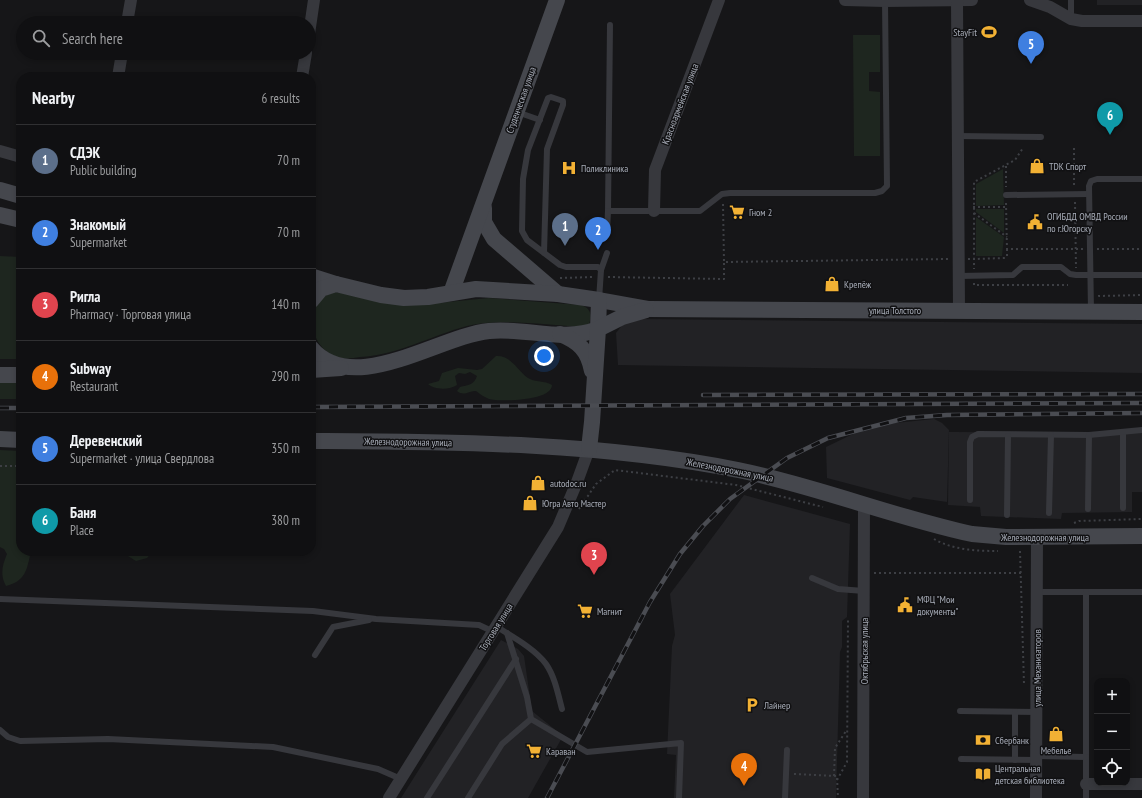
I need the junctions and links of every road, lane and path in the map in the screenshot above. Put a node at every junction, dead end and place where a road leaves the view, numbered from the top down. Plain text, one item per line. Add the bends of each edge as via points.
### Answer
1 (130, 0) edge
2 (314, 0) edge
3 (557, 0) edge
4 (719, 0) edge
5 (845, 0) edge
6 (972, 0) edge
7 (1030, 0) edge
8 (1071, 0) edge
9 (885, 1) junction
10 (934, 1) edge
11 (957, 1) junction
12 (128, 16) edge
13 (312, 16) edge
14 (1071, 19) junction
15 (1142, 21) edge
16 (610, 25) dead end
17 (121, 60) edge
18 (305, 60) edge
19 (119, 72) edge
20 (303, 72) edge
21 (517, 112) junction
22 (540, 120) junction
23 (958, 136) junction
24 (1041, 137) dead end
25 (1023, 148) dead end
26 (1074, 148) dead end
27 (0, 151) edge
28 (16, 156) edge
29 (1006, 166) junction
30 (1142, 179) edge
31 (722, 194) junction
32 (1074, 194) junction
33 (1089, 194) junction
34 (1006, 195) junction
35 (486, 200) junction
36 (1006, 207) junction
37 (974, 208) junction
38 (608, 211) junction
39 (654, 211) junction
40 (974, 213) junction
41 (0, 215) edge
42 (16, 219) edge
43 (607, 232) dead end
44 (1007, 237) junction
45 (1142, 248) edge
46 (1007, 249) junction
47 (1076, 249) junction
48 (1090, 249) junction
49 (1098, 249) junction
50 (544, 253) junction
51 (607, 253) dead end
52 (958, 259) junction
53 (974, 259) junction
54 (724, 262) junction
55 (601, 270) junction
56 (554, 273) dead end
57 (1076, 275) junction
58 (1090, 275) junction
59 (1099, 275) junction
60 (1142, 275) edge
61 (959, 276) junction
62 (602, 277) junction
63 (316, 278) edge
64 (336, 284) junction
65 (974, 285) dead end
66 (1068, 285) dead end
67 (451, 294) junction
68 (558, 294) junction
69 (316, 295) edge
70 (1142, 296) edge
71 (599, 300) junction
72 (649, 309) junction
73 (959, 310) junction
74 (1090, 311) junction
75 (1142, 312) edge
76 (598, 328) junction
77 (559, 334) junction
78 (316, 352) edge
79 (346, 367) junction
80 (316, 370) edge
81 (0, 375) edge
82 (16, 375) edge
83 (594, 378) junction
84 (1142, 430) edge
85 (1123, 432) junction
86 (1050, 435) junction
87 (1089, 435) junction
88 (1008, 436) junction
89 (0, 439) edge
90 (16, 440) edge
91 (316, 441) edge
92 (589, 448) junction
93 (0, 466) edge
94 (16, 466) edge
95 (970, 500) dead end
96 (864, 504) junction
97 (826, 508) dead end
98 (1123, 508) dead end
99 (1088, 509) dead end
100 (576, 513) dead end
101 (1049, 514) dead end
102 (1007, 515) dead end
103 (1142, 519) edge
104 (1070, 526) dead end
105 (1142, 536) edge
106 (1037, 537) junction
107 (1021, 551) dead end
108 (874, 573) dead end
109 (1021, 574) junction
110 (812, 578) dead end
111 (864, 591) junction
112 (1037, 592) junction
113 (1086, 592) junction
114 (1142, 592) edge
115 (0, 599) edge
116 (376, 619) junction
117 (848, 620) dead end
118 (499, 630) junction
119 (1024, 645) dead end
120 (315, 655) dead end
121 (516, 659) junction
122 (562, 708) dead end
123 (960, 711) dead end
124 (1015, 712) junction
125 (1037, 712) junction
126 (531, 719) junction
127 (0, 730) edge
128 (847, 730) junction
129 (787, 750) dead end
130 (1086, 757) junction
131 (1037, 758) junction
132 (961, 759) dead end
133 (1015, 760) junction
134 (786, 774) junction
135 (834, 776) junction
136 (401, 779) junction
137 (838, 780) junction
138 (1086, 784) junction
139 (1142, 784) edge
140 (389, 798) edge
141 (427, 798) edge
142 (468, 798) edge
143 (679, 798) edge
144 (785, 798) edge
145 (838, 798) edge
146 (863, 798) edge
147 (1036, 798) edge
148 (1086, 798) edge

1 - 12 street
2 - 13 street
3 - 21 street, Студенческая улица
4 - 39 street, Красноармейская улица via 655,170
5 - 9 street
6 - 11 street
7 - 14 street via 1050,7
8 - 14 lane
9 - 10 street
9 - 31 lane via 887,186 875,193
10 - 11 street
11 - 23 street
14 - 15 street
16 - 38 lane
17 - 19 street
18 - 20 street
21 - 22 lane
21 - 35 street, Студенческая улица
22 - 50 lane via 528,150 523,179 522,231 527,240
22 - 50 lane via 548,98 563,101 547,149
23 - 24 lane
23 - 52 street
25 - 29 path via 1015,160
26 - 32 path
27 - 28 street
29 - 34 path
29 - 37 path via 974,182
30 - 33 lane via 1097,179 1091,181
31 - 39 lane via 700,211
31 - 54 path
32 - 33 lane
32 - 34 lane
32 - 47 path
33 - 48 lane
34 - 36 path
35 - 67 street
35 - 68 street via 484,222 494,239
36 - 37 path
36 - 44 path
37 - 40 path
38 - 39 lane
38 - 43 lane
40 - 44 path
40 - 53 path
41 - 42 street
44 - 46 path
45 - 49 path
46 - 47 path
46 - 53 path via 1005,258
47 - 48 path
47 - 57 path
48 - 49 path
48 - 58 lane
49 - 59 path
50 - 55 lane via 566,267 598,267
51 - 55 lane
52 - 53 path
52 - 54 path
52 - 61 street
54 - 62 path via 724,279
55 - 62 lane
56 - 62 path via 564,279
57 - 58 lane
57 - 61 lane via 1061,267 1022,267 1013,275
58 - 59 lane
58 - 74 lane
59 - 60 lane
59 - 70 path via 1099,296
61 - 73 street
62 - 71 lane
63 - 64 street
64 - 67 street via 404,298
64 - 69 street via 321,289
65 - 66 path
67 - 68 street via 476,289
68 - 71 street
71 - 72 street
71 - 76 street
72 - 73 street, улица Толстого
72 - 76 street
73 - 74 street, улица Толстого
74 - 75 street, улица Толстого
76 - 77 street via 585,333
76 - 83 street
77 - 79 street via 505,331 477,333 400,359
77 - 83 street via 574,340 587,352
78 - 79 street via 326,360
79 - 80 street
81 - 82 street
83 - 92 street
84 - 85 lane
85 - 87 lane
85 - 98 lane
86 - 87 lane
86 - 88 lane
86 - 101 lane
87 - 99 lane
88 - 95 lane via 984,434 972,437
88 - 102 lane
89 - 90 street
91 - 92 street, Железнодорожная улица via 446,442
92 - 96 street, Железнодорожная улица via 738,470
92 - 118 street, Торговая улица via 558,527
93 - 94 path
96 - 106 street, Железнодорожная улица via 972,534
96 - 111 street, Октябрьская улица
97 - 100 path via 736,485 615,470 596,484
103 - 104 path via 1079,520
105 - 106 street, Железнодорожная улица
106 - 112 street, улица Механизаторов
107 - 109 path
108 - 109 path
109 - 119 path
110 - 111 lane via 838,589
111 - 146 street, Октябрьская улица
112 - 113 lane
112 - 125 street, улица Механизаторов
113 - 114 lane
113 - 130 lane
115 - 116 lane via 312,611
116 - 118 lane via 473,624
116 - 120 lane via 333,627
117 - 128 path
118 - 121 lane
118 - 122 lane via 537,654 547,665
118 - 136 street, Торговая улица
121 - 126 lane
121 - 141 lane
123 - 124 lane
124 - 125 lane
124 - 133 lane
125 - 131 street, улица Механизаторов
126 - 142 lane via 502,744
126 - 143 lane via 587,752 681,743
127 - 136 lane via 8,737 35,742 108,739 273,747 378,768
128 - 135 path via 835,748
128 - 137 path via 847,762
129 - 134 lane
130 - 131 lane
130 - 138 lane
131 - 133 lane
131 - 147 street, улица Механизаторов
132 - 133 lane
134 - 135 path
134 - 144 lane
135 - 137 path via 837,776
136 - 140 street, Торговая улица
137 - 145 path
138 - 139 street
138 - 148 lane

